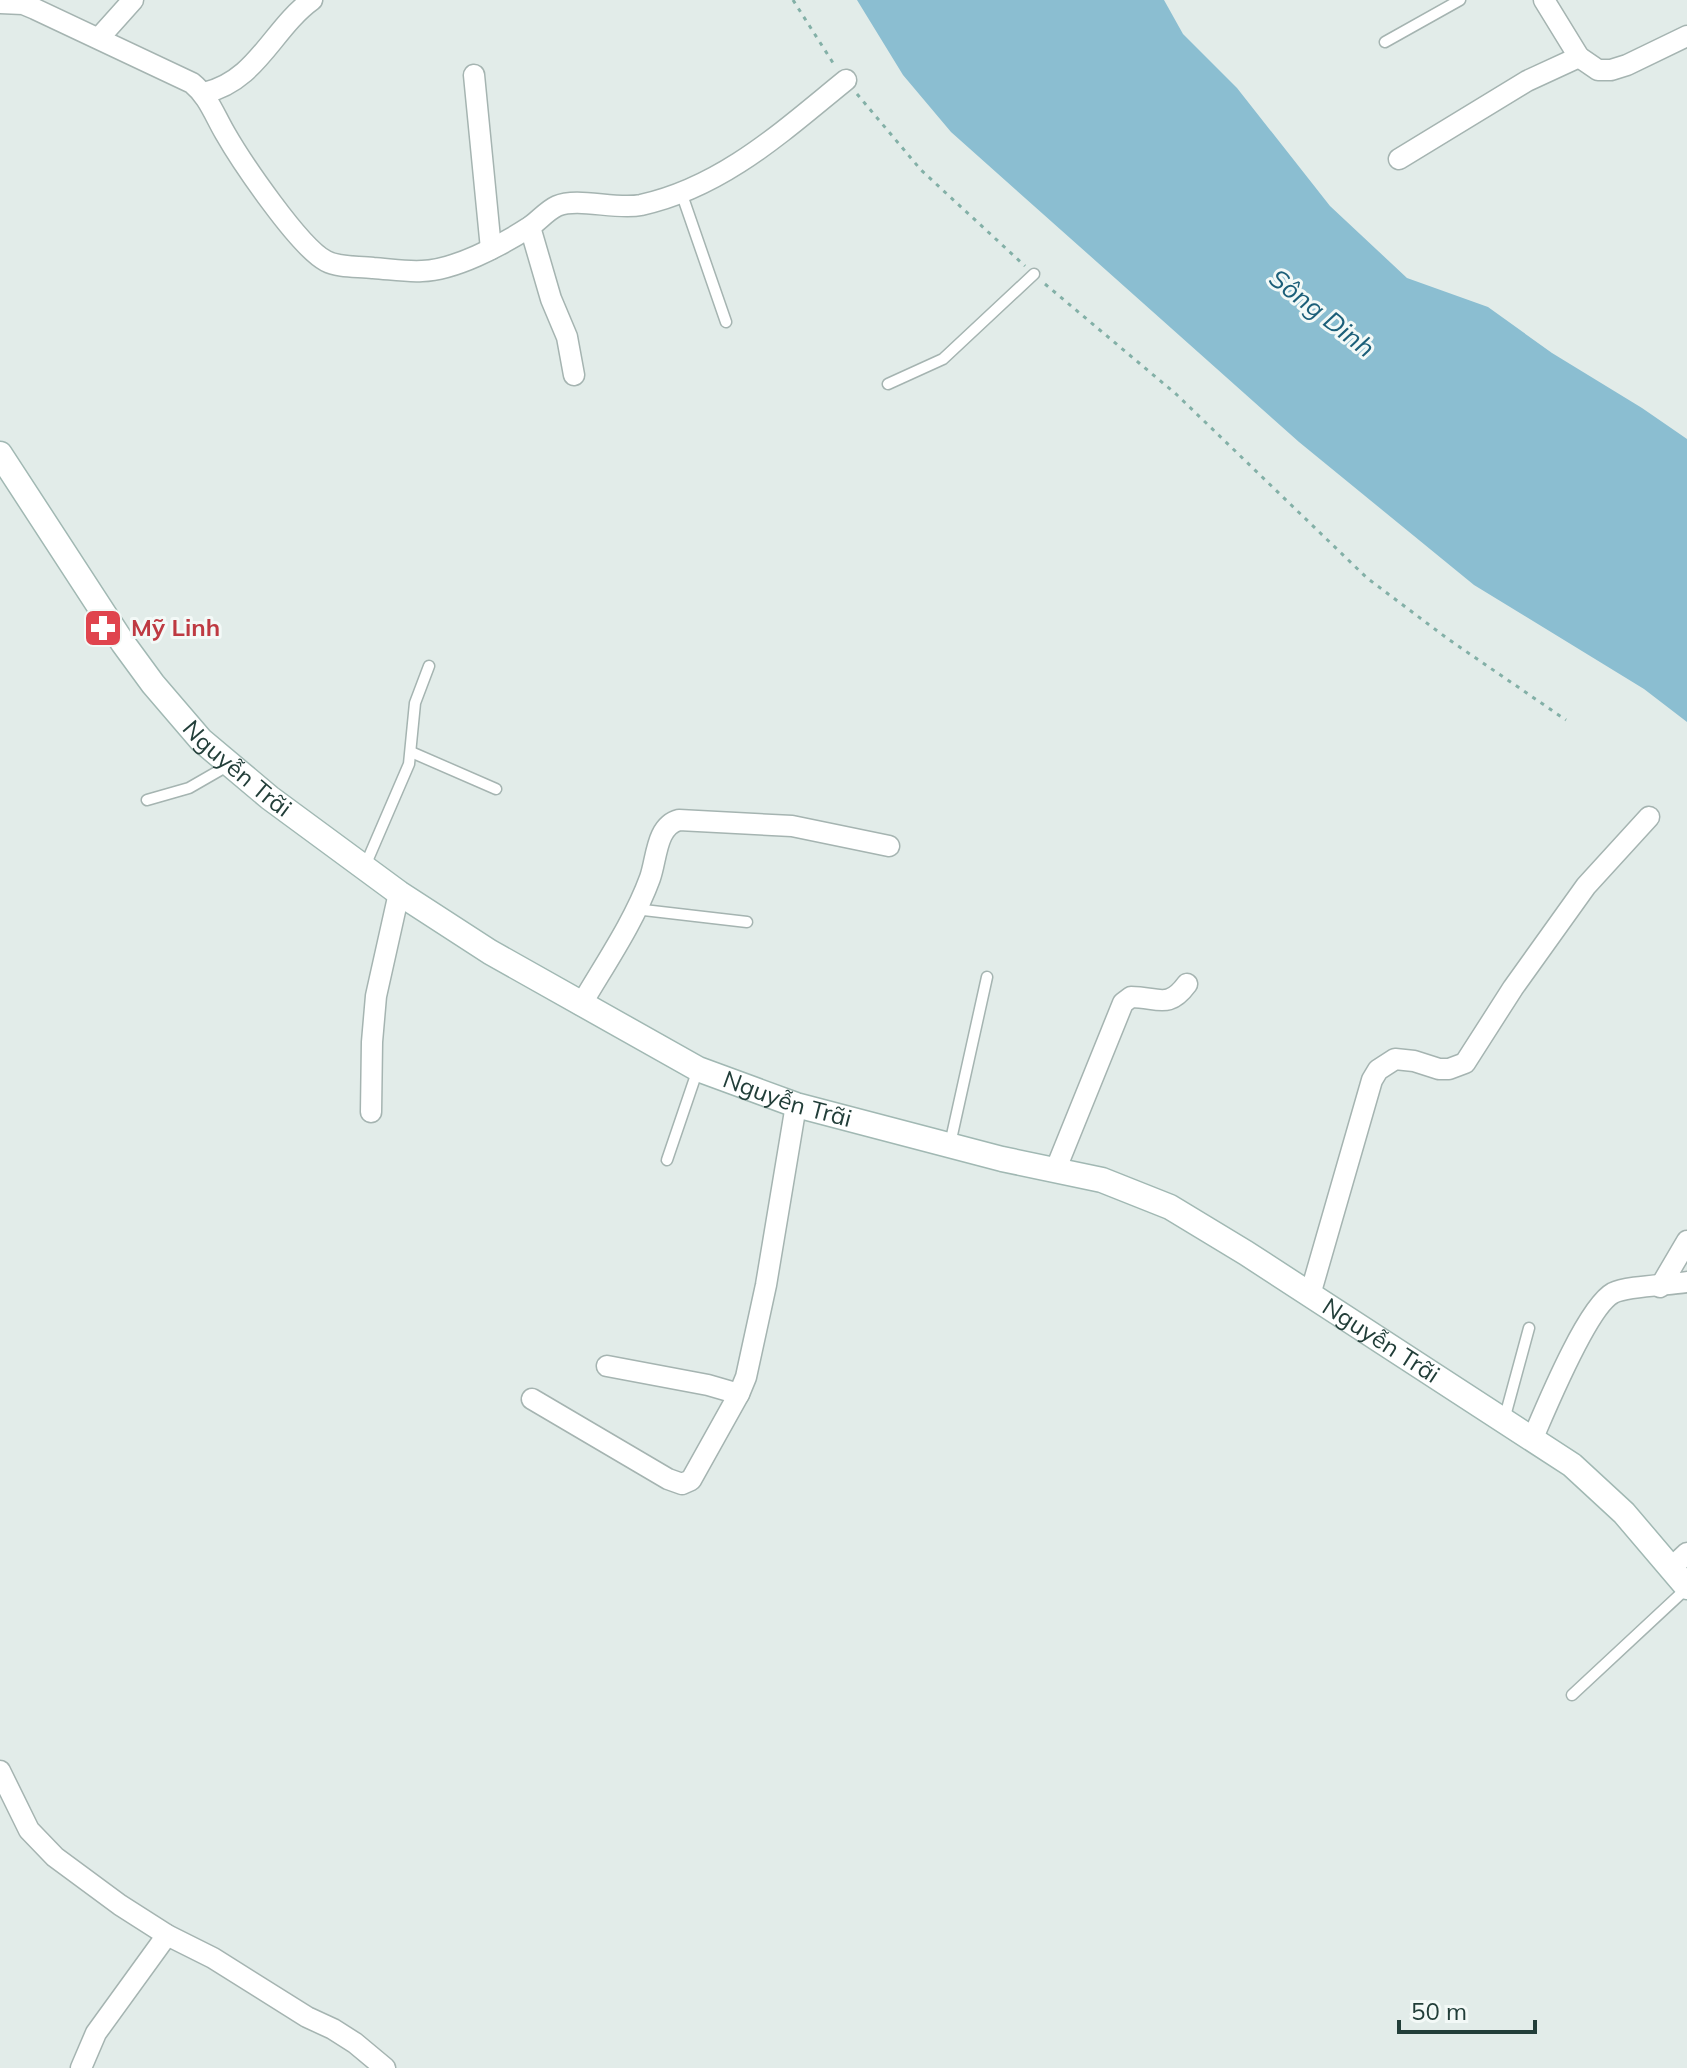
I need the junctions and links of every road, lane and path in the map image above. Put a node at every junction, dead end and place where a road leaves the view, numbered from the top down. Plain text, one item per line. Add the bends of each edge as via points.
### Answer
1 (133, 0) edge
2 (312, 0) edge
3 (793, 0) edge
4 (1460, 0) edge
5 (1544, 0) edge
6 (9, 2) edge
7 (1687, 36) edge
8 (99, 38) junction
9 (1385, 42) dead end
10 (1579, 57) junction
11 (474, 75) dead end
12 (846, 80) junction
13 (204, 93) junction
14 (1399, 159) dead end
15 (681, 192) junction
16 (530, 227) junction
17 (491, 249) junction
18 (1034, 274) junction
19 (726, 322) dead end
20 (574, 375) dead end
21 (888, 384) dead end
22 (0, 454) edge
23 (429, 666) dead end
24 (1566, 720) dead end
25 (411, 752) junction
26 (229, 765) junction
27 (496, 789) dead end
28 (147, 800) dead end
29 (1649, 817) dead end
30 (889, 846) dead end
31 (364, 868) junction
32 (399, 893) junction
33 (635, 909) junction
34 (747, 922) dead end
35 (987, 977) dead end
36 (1187, 984) dead end
37 (581, 1005) junction
38 (698, 1069) junction
39 (796, 1105) junction
40 (371, 1112) dead end
41 (950, 1146) junction
42 (667, 1160) dead end
43 (1055, 1171) junction
44 (1687, 1241) edge
45 (1687, 1282) edge
46 (1660, 1287) junction
47 (1310, 1295) junction
48 (1529, 1328) dead end
49 (607, 1366) dead end
50 (739, 1394) junction
51 (532, 1399) dead end
52 (1503, 1422) junction
53 (1532, 1440) junction
54 (1679, 1560) edge
55 (1687, 1587) edge
56 (1572, 1695) dead end
57 (0, 1771) edge
58 (167, 1935) junction
59 (81, 2068) edge
60 (385, 2068) edge

1 - 8 street
2 - 13 street via 245,74
3 - 12 path
4 - 9 lane
5 - 10 street
6 - 8 street
7 - 10 street via 1611,70 1592,68
8 - 13 street
10 - 14 street via 1527,81
11 - 17 street
12 - 15 street via 748,159
12 - 18 path via 921,170
13 - 17 street via 241,159 296,233 326,261 419,272
15 - 16 street via 624,207 560,205
15 - 19 lane
16 - 17 street
16 - 20 street via 567,337
18 - 21 lane via 943,359
18 - 24 path via 1176,394 1358,571
22 - 26 main road, Nguyễn Trãi via 145,674
23 - 25 lane via 415,703
25 - 27 lane
25 - 31 lane
26 - 28 lane via 189,788
26 - 31 main road, Nguyễn Trãi
29 - 47 street via 1586,886 1465,1063 1439,1069 1395,1059 1378,1070
30 - 33 street via 792,826 679,820 662,833
31 - 32 main road, Nguyễn Trãi
32 - 37 main road, Nguyễn Trãi
32 - 40 street via 376,996
33 - 34 lane
33 - 37 street
35 - 41 lane
36 - 43 street via 1178,997 1167,1001 1131,997 1123,1003
37 - 38 main road, Nguyễn Trãi
38 - 39 main road, Nguyễn Trãi
38 - 42 lane
39 - 41 main road, Nguyễn Trãi
39 - 50 street via 766,1285
41 - 43 main road, Nguyễn Trãi
43 - 47 main road, Nguyễn Trãi via 1102,1180 1170,1207
44 - 46 street
45 - 46 street
46 - 53 street via 1622,1290 1605,1298
47 - 52 main road, Nguyễn Trãi
48 - 52 lane
49 - 50 street
50 - 51 street via 691,1480 682,1484
52 - 53 main road, Nguyễn Trãi
53 - 54 main road, Nguyễn Trãi via 1572,1465
54 - 55 main road, Nguyễn Trãi
55 - 56 lane
57 - 58 street via 41,1844
58 - 59 street via 96,2033
58 - 60 street via 333,2029

